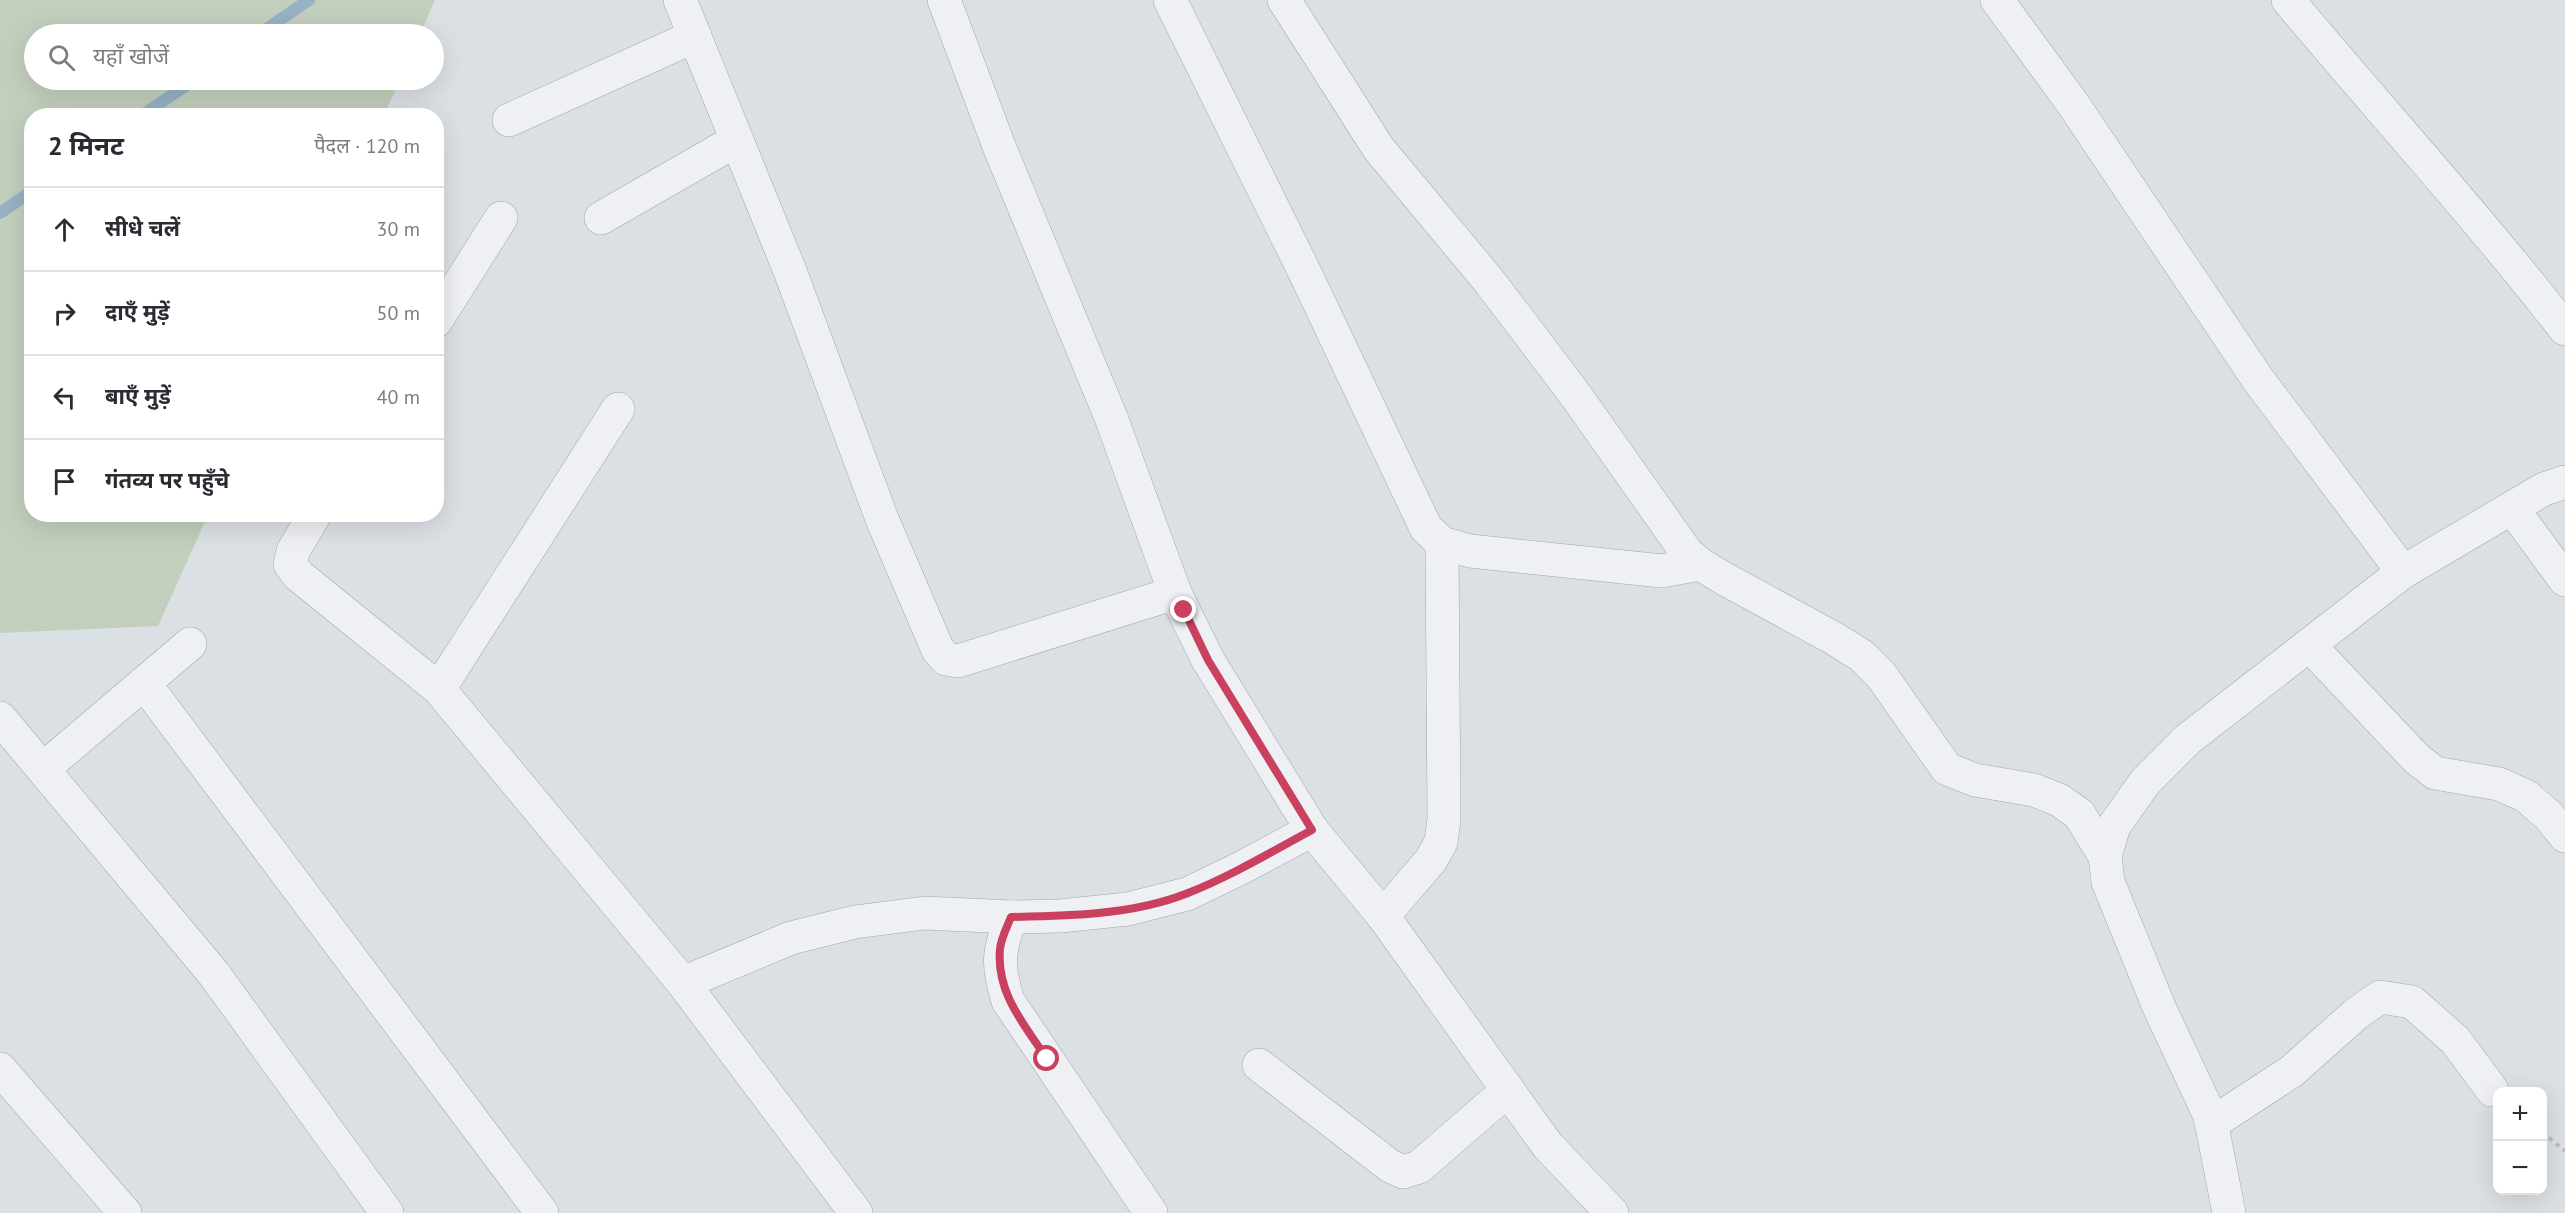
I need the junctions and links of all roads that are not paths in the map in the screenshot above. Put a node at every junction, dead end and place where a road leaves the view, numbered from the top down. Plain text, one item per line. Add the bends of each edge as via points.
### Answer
1 (680, 0) edge
2 (944, 0) edge
3 (1170, 0) edge
4 (1284, 0) edge
5 (1997, 0) edge
6 (2288, 0) edge
7 (695, 36) junction
8 (509, 120) dead end
9 (737, 140) junction
10 (501, 218) dead end
11 (601, 218) dead end
12 (444, 308) edge
13 (2565, 329) edge
14 (618, 410) dead end
15 (2565, 482) edge
16 (2512, 508) junction
17 (310, 522) edge
18 (1442, 543) junction
19 (1700, 564) junction
20 (2403, 572) junction
21 (2565, 580) edge
22 (1175, 593) junction
23 (190, 644) dead end
24 (2309, 645) junction
25 (144, 683) junction
26 (439, 689) junction
27 (0, 718) edge
28 (43, 769) junction
29 (1312, 830) junction
30 (2565, 836) edge
31 (2105, 856) junction
32 (1383, 916) junction
33 (1011, 917) junction
34 (683, 983) junction
35 (1259, 1065) dead end
36 (0, 1069) edge
37 (1508, 1090) junction
38 (2492, 1090) dead end
39 (2211, 1124) junction
40 (125, 1213) edge
41 (387, 1213) edge
42 (542, 1213) edge
43 (856, 1213) edge
44 (1151, 1213) edge
45 (1612, 1213) edge
46 (2229, 1213) edge

1 - 7 street
2 - 22 street via 999,146 1112,420
3 - 18 street via 1308,277 1425,528
4 - 19 street via 1379,149 1489,281 1687,553
5 - 20 street via 2073,104 2257,378
6 - 13 street via 2511,260
7 - 8 street
7 - 9 street
9 - 11 street
9 - 22 street via 882,519 938,650 946,659 958,661
10 - 12 street
14 - 26 street
15 - 16 street
16 - 20 street
16 - 21 street
17 - 26 street via 293,551 290,564 298,575
18 - 19 street via 1470,551 1662,571
18 - 32 street via 1441,842 1431,860
19 - 31 street via 1862,656 1881,675 1947,769 1975,780 2034,790 2059,801 2079,814
20 - 24 street
22 - 29 street via 1208,660
23 - 25 street
24 - 30 street via 2426,766 2435,772 2499,784 2526,796
24 - 31 street via 2188,739 2145,782 2114,826
25 - 28 street
25 - 42 street
26 - 34 street
27 - 28 street
28 - 41 street via 214,974
29 - 32 street
29 - 33 street via 1186,894 1128,909
31 - 39 street via 2108,882
32 - 37 street
33 - 34 street via 925,913 855,922 791,938
33 - 44 street via 1000,946 1000,974 1008,1001
34 - 43 street
35 - 37 street via 1403,1172 1419,1167
36 - 40 street
37 - 45 street via 1548,1146
38 - 39 street via 2455,1040 2412,1002 2380,997 2292,1071
39 - 46 street

